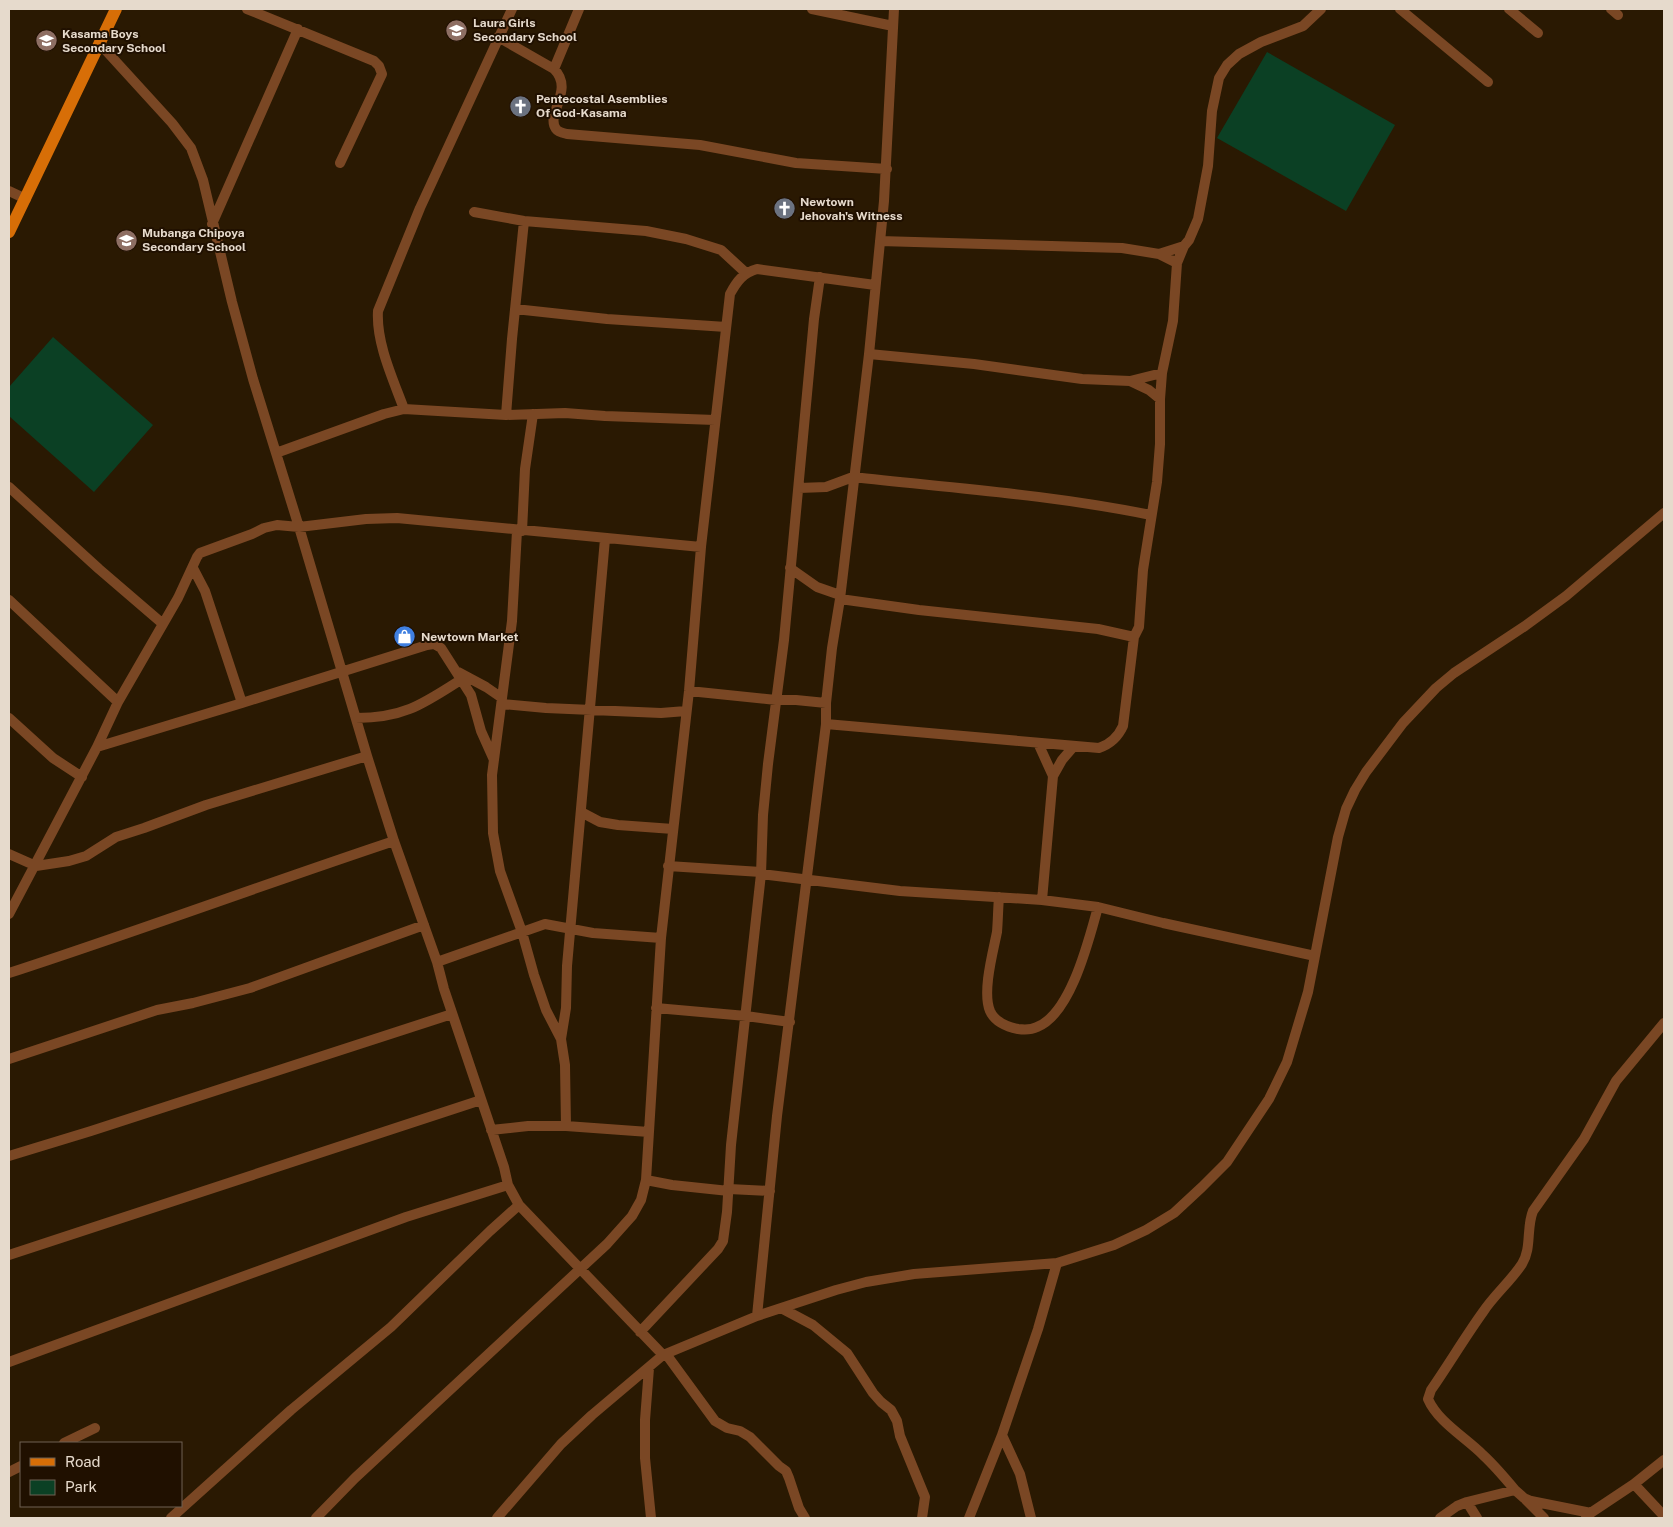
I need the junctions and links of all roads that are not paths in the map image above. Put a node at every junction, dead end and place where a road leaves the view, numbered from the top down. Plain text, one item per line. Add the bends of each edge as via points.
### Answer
1 (116, 9) edge
2 (247, 9) edge
3 (512, 9) edge
4 (579, 9) edge
5 (812, 9) edge
6 (894, 9) edge
7 (1321, 9) edge
8 (1400, 9) edge
9 (1509, 9) edge
10 (893, 26) junction
11 (298, 29) junction
12 (1538, 33) dead end
13 (498, 37) junction
14 (99, 43) junction
15 (554, 69) junction
16 (1488, 82) dead end
17 (340, 163) dead end
18 (887, 170) junction
19 (9, 191) edge
20 (26, 199) junction
21 (474, 212) dead end
22 (524, 221) junction
23 (212, 224) junction
24 (9, 232) edge
25 (880, 241) junction
26 (1184, 246) junction
27 (1159, 254) junction
28 (1177, 263) junction
29 (746, 272) junction
30 (820, 277) junction
31 (875, 285) junction
32 (515, 309) junction
33 (726, 327) junction
34 (869, 354) junction
35 (1162, 373) junction
36 (1130, 381) junction
37 (1160, 399) junction
38 (404, 409) junction
39 (533, 414) junction
40 (506, 415) junction
41 (715, 420) junction
42 (276, 453) junction
43 (854, 477) junction
44 (9, 487) edge
45 (798, 488) junction
46 (1664, 513) edge
47 (1151, 515) junction
48 (299, 527) junction
49 (520, 530) junction
50 (605, 539) junction
51 (701, 547) junction
52 (193, 568) junction
53 (790, 568) junction
54 (840, 597) junction
55 (9, 600) edge
56 (163, 624) junction
57 (1134, 637) junction
58 (342, 671) junction
59 (459, 675) junction
60 (689, 690) junction
61 (776, 700) junction
62 (502, 701) junction
63 (118, 702) junction
64 (242, 703) junction
65 (826, 703) junction
66 (589, 709) junction
67 (686, 711) junction
68 (9, 718) edge
69 (356, 718) junction
70 (826, 724) junction
71 (1038, 743) junction
72 (1074, 746) junction
73 (97, 747) junction
74 (367, 756) junction
75 (494, 760) junction
76 (82, 776) junction
77 (1053, 776) junction
78 (581, 812) junction
79 (673, 829) junction
80 (394, 841) junction
81 (9, 854) edge
82 (36, 866) junction
83 (668, 866) junction
84 (761, 873) junction
85 (807, 879) junction
86 (999, 897) junction
87 (1042, 900) junction
88 (1098, 907) junction
89 (9, 914) edge
90 (424, 925) junction
91 (572, 930) junction
92 (522, 932) junction
93 (660, 938) junction
94 (1315, 956) junction
95 (437, 962) junction
96 (9, 973) edge
97 (656, 1008) junction
98 (452, 1014) junction
99 (746, 1016) junction
100 (790, 1022) junction
101 (1664, 1023) edge
102 (562, 1038) junction
103 (9, 1059) edge
104 (480, 1100) junction
105 (566, 1126) junction
106 (491, 1130) junction
107 (649, 1132) junction
108 (9, 1156) edge
109 (646, 1180) junction
110 (508, 1185) junction
111 (729, 1190) junction
112 (770, 1192) junction
113 (519, 1205) junction
114 (9, 1255) edge
115 (1057, 1263) junction
116 (579, 1269) junction
117 (781, 1308) junction
118 (757, 1316) junction
119 (640, 1332) junction
120 (665, 1355) junction
121 (9, 1362) edge
122 (649, 1368) junction
123 (96, 1428) dead end
124 (1002, 1435) junction
125 (66, 1442) edge
126 (1664, 1460) edge
127 (1634, 1484) junction
128 (1515, 1490) junction
129 (1524, 1498) junction
130 (1467, 1502) junction
131 (1587, 1516) edge
132 (1664, 1516) edge
133 (171, 1518) edge
134 (316, 1518) edge
135 (497, 1518) edge
136 (651, 1518) edge
137 (806, 1518) edge
138 (922, 1518) edge
139 (969, 1518) edge
140 (1031, 1518) edge
141 (1440, 1518) edge
142 (1477, 1518) edge
143 (1544, 1518) edge

1 - 14 main road
2 - 11 street
3 - 13 street
4 - 15 street
5 - 10 street
6 - 10 street
7 - 26 street via 1303,26 1238,54 1219,78 1212,111 1203,196 1194,231
8 - 16 street
9 - 12 street
10 - 18 street
11 - 17 street via 380,66 382,74
11 - 23 street
13 - 15 street
13 - 38 street via 420,208 378,311 380,340
14 - 20 main road
14 - 23 street via 191,148 203,180
15 - 18 street via 561,75 562,82 555,128 566,134 700,145 796,163
18 - 25 street
19 - 20 street
20 - 24 main road
21 - 22 street
22 - 29 street via 646,232 686,240 721,250
22 - 32 street
23 - 42 street
25 - 27 street via 1122,248
25 - 31 street
26 - 27 street
26 - 28 street
27 - 28 street
28 - 35 street via 1172,321
29 - 30 street via 757,269
29 - 33 street via 730,294
30 - 31 street
30 - 45 street
31 - 34 street
32 - 33 street
32 - 40 street
33 - 41 street
34 - 36 street via 1082,379
34 - 43 street
35 - 36 street
35 - 37 street
36 - 37 street
37 - 47 street via 1160,444
38 - 40 street
38 - 42 street
39 - 40 street
39 - 41 street
39 - 49 street
41 - 51 street
42 - 48 street
43 - 45 street via 826,487
43 - 47 street via 1054,500
43 - 54 street
44 - 56 street
45 - 53 street
46 - 94 street via 1566,596 1454,673 1403,723 1366,772 1346,809
47 - 57 street via 1139,627
48 - 49 street via 397,518
48 - 52 street via 277,525 264,528 205,550 197,557
48 - 58 street
49 - 50 street
49 - 62 street
50 - 51 street
50 - 66 street
51 - 60 street
52 - 56 street
52 - 64 street via 205,592
53 - 54 street via 817,587
53 - 61 street
54 - 57 street via 919,610 1098,629
54 - 65 street
55 - 63 street
56 - 63 street
57 - 72 street via 1120,732 1113,741 1099,748
58 - 59 street via 434,644 441,648
58 - 64 street
58 - 69 street
59 - 62 street via 486,687
59 - 69 street via 430,700 406,712
59 - 75 street via 471,695 481,731
60 - 61 street
60 - 67 street
61 - 65 street
61 - 84 street
62 - 66 street via 546,708
62 - 75 street
63 - 73 street
64 - 73 street
65 - 70 street
66 - 67 street via 661,713
66 - 78 street
67 - 79 street
68 - 76 street via 53,758
69 - 74 street
70 - 71 street
70 - 85 street
71 - 72 street
71 - 77 street
72 - 77 street
73 - 76 street
74 - 80 street
74 - 82 street via 116,836 86,856
75 - 92 street via 492,810 495,852
76 - 82 street
77 - 87 street
78 - 79 street via 600,822
78 - 91 street
79 - 83 street
80 - 90 street
80 - 96 street
81 - 82 street
82 - 89 street
83 - 84 street
83 - 93 street
84 - 85 street
84 - 99 street
85 - 86 street via 900,891
85 - 100 street
86 - 87 street
86 - 88 street via 989,973 990,1012 1011,1028 1027,1030 1052,1018 1071,988
87 - 88 street
88 - 94 street
90 - 95 street
90 - 103 street via 250,988 156,1010
91 - 92 street via 545,924
91 - 93 street
91 - 102 street
92 - 95 street
92 - 102 street via 546,1010
93 - 97 street
94 - 115 street via 1287,1062 1269,1099 1227,1162 1167,1218 1114,1245
95 - 98 street
97 - 99 street
97 - 107 street
98 - 104 street
98 - 108 street
99 - 100 street
99 - 111 street
100 - 112 street
101 - 128 street via 1616,1081 1584,1139 1533,1211 1522,1264 1483,1312 1428,1399 1443,1419 1484,1455
102 - 105 street
104 - 106 street
104 - 114 street
105 - 106 street
105 - 107 street
106 - 110 street
107 - 109 street
109 - 111 street
109 - 116 street via 641,1200 632,1216
110 - 113 street
110 - 121 street via 406,1217
111 - 112 street
111 - 119 street via 723,1241 718,1249
112 - 118 street
113 - 116 street
113 - 133 street via 391,1327 291,1410
115 - 117 street via 895,1277 836,1290
115 - 124 street
116 - 119 street
116 - 134 street
117 - 118 street
117 - 138 street via 813,1326 847,1353 873,1393 891,1410 924,1497
118 - 120 street
119 - 120 street
120 - 122 street
120 - 137 street via 715,1422 750,1437 786,1471 799,1508
122 - 135 street via 561,1444
122 - 136 street via 645,1458
123 - 125 street
124 - 139 street
124 - 140 street via 1020,1474
126 - 127 street
127 - 131 street
127 - 132 street
128 - 129 street
128 - 130 street
129 - 131 street
129 - 143 street
130 - 141 street
130 - 142 street

